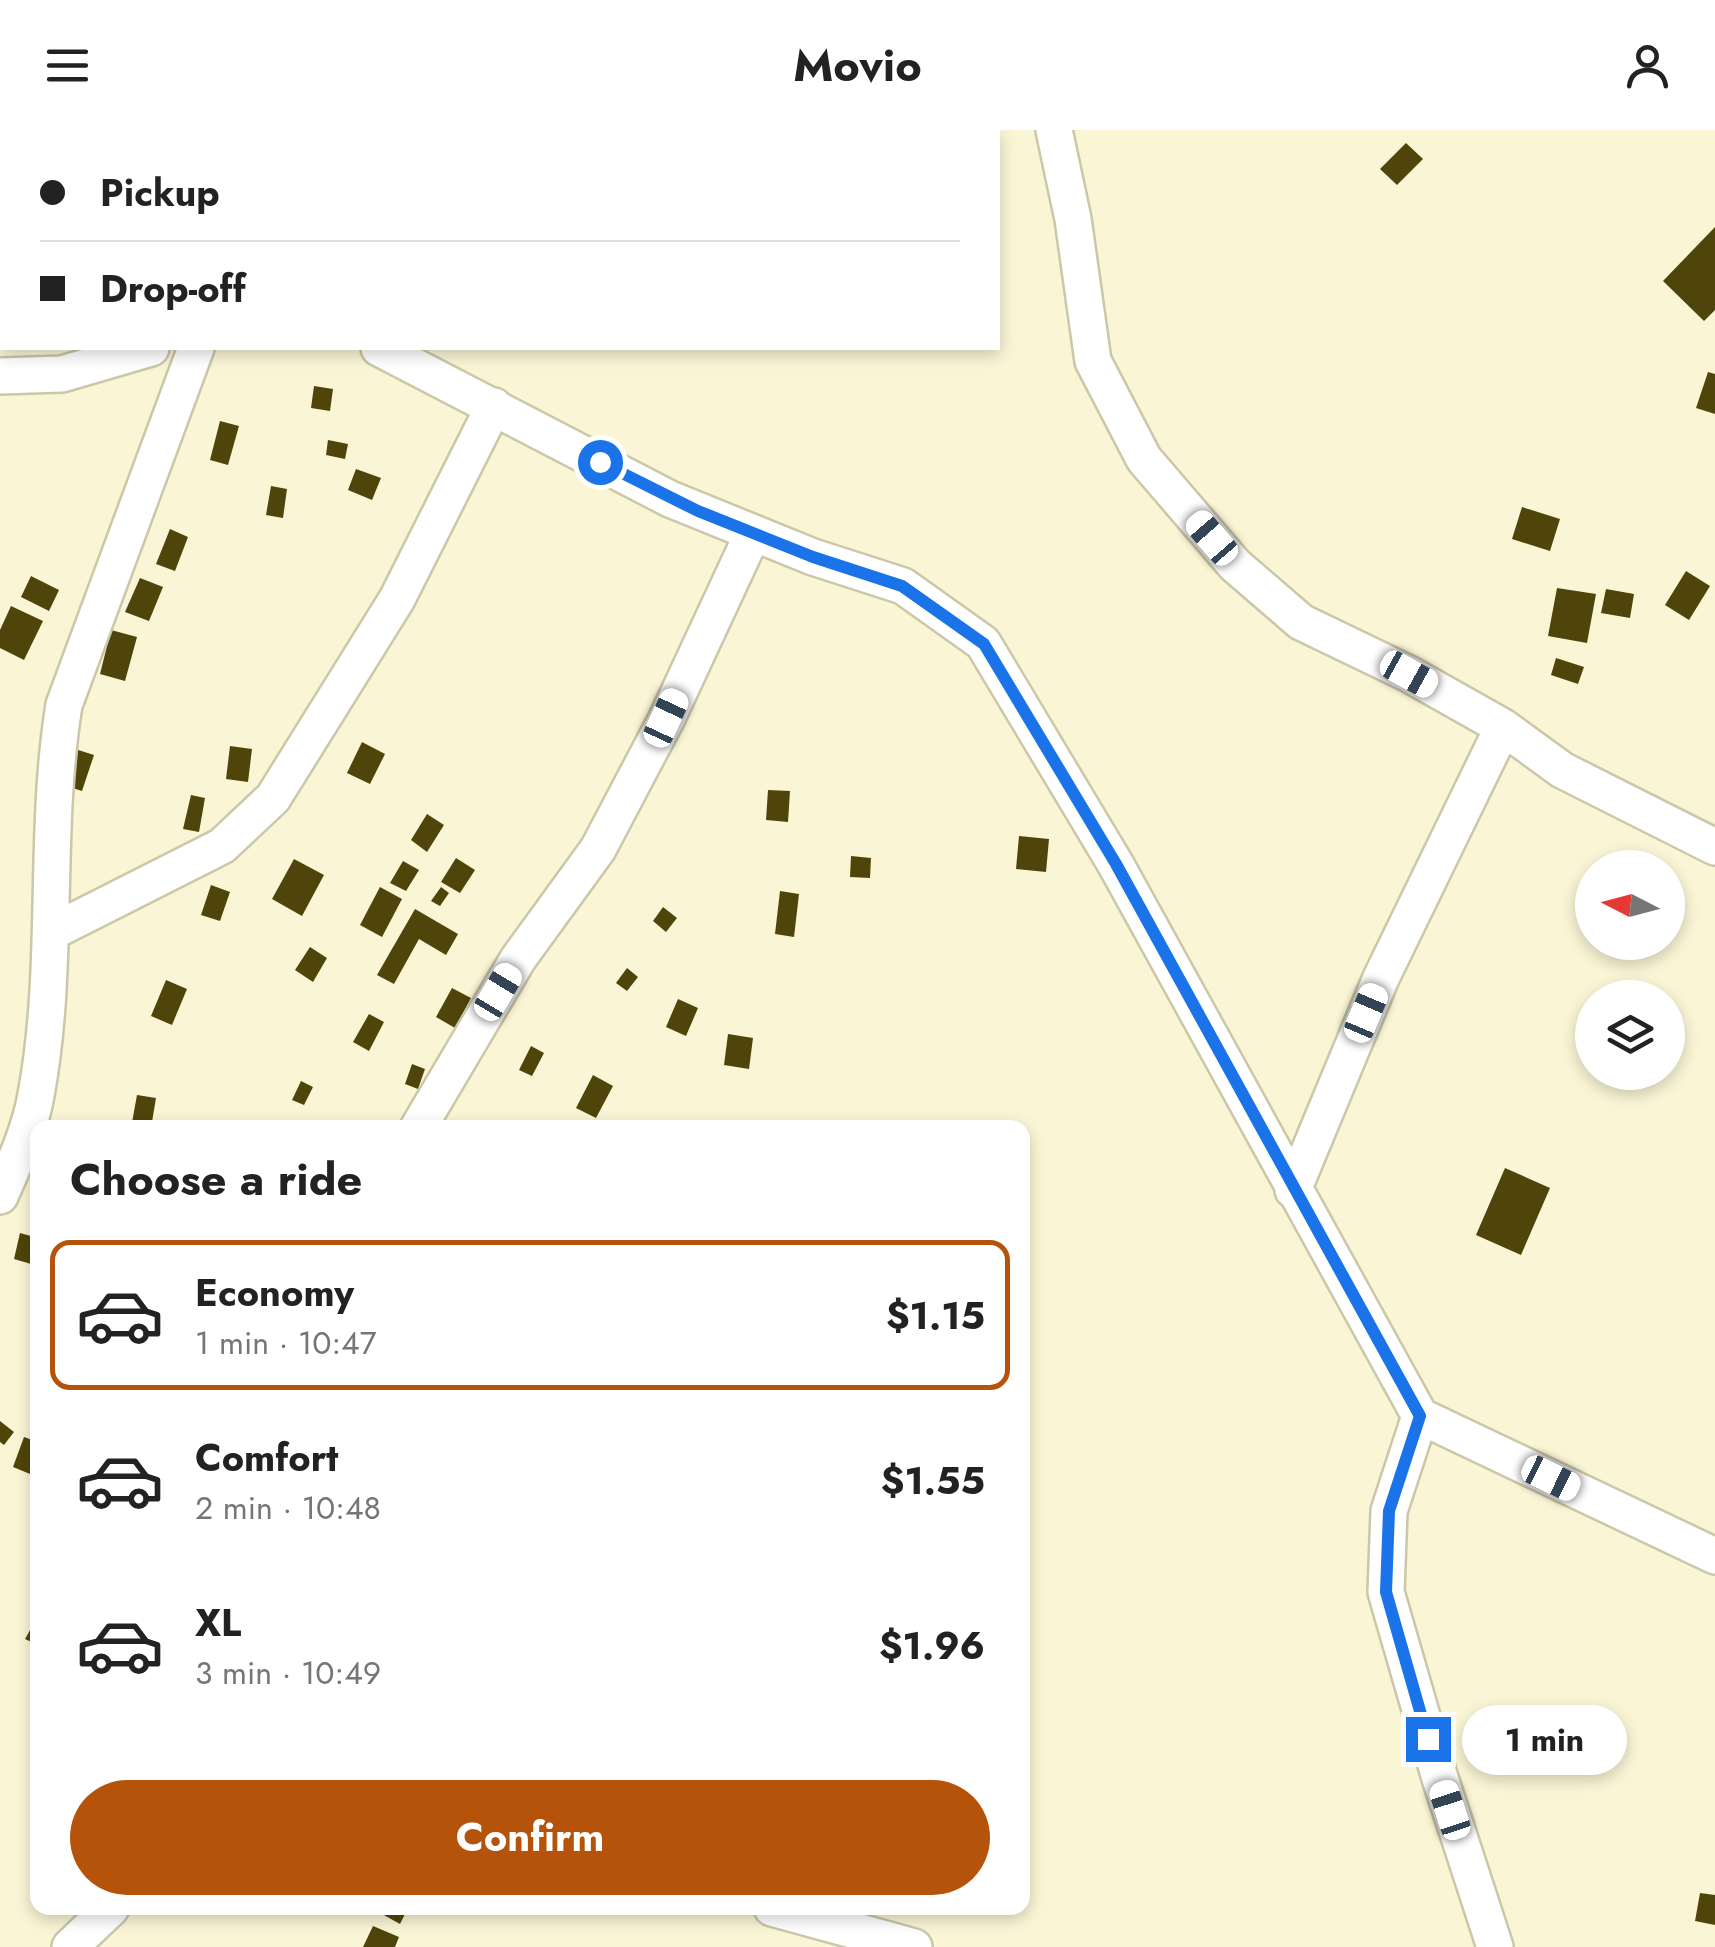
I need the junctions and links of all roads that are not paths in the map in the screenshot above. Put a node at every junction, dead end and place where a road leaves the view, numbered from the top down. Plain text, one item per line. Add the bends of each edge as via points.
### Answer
1 (1054, 130) edge
2 (144, 350) edge
3 (195, 350) edge
4 (388, 350) edge
5 (436, 362) edge
6 (0, 376) edge
7 (494, 406) junction
8 (753, 533) junction
9 (1503, 726) junction
10 (1715, 847) edge
11 (52, 932) junction
12 (423, 1120) edge
13 (1293, 1190) junction
14 (0, 1196) edge
15 (1420, 1416) junction
16 (1715, 1556) edge
17 (104, 1915) edge
18 (797, 1915) edge
19 (70, 1947) edge
20 (914, 1947) edge
21 (1496, 1947) edge

1 - 9 street via 1092,361 1144,459 1235,565 1301,622
2 - 6 street via 62,374
3 - 11 street via 64,705 54,762
4 - 5 street
5 - 7 street
7 - 8 street via 670,500
7 - 11 street via 397,600 273,798 222,846
8 - 12 street via 598,849 518,959
8 - 13 street via 902,586 984,644 1116,864
9 - 10 street via 1562,770
9 - 13 street via 1380,978
11 - 14 street via 36,1098
13 - 15 street
15 - 16 street
15 - 21 street via 1389,1511 1386,1592
17 - 19 street
18 - 20 street

